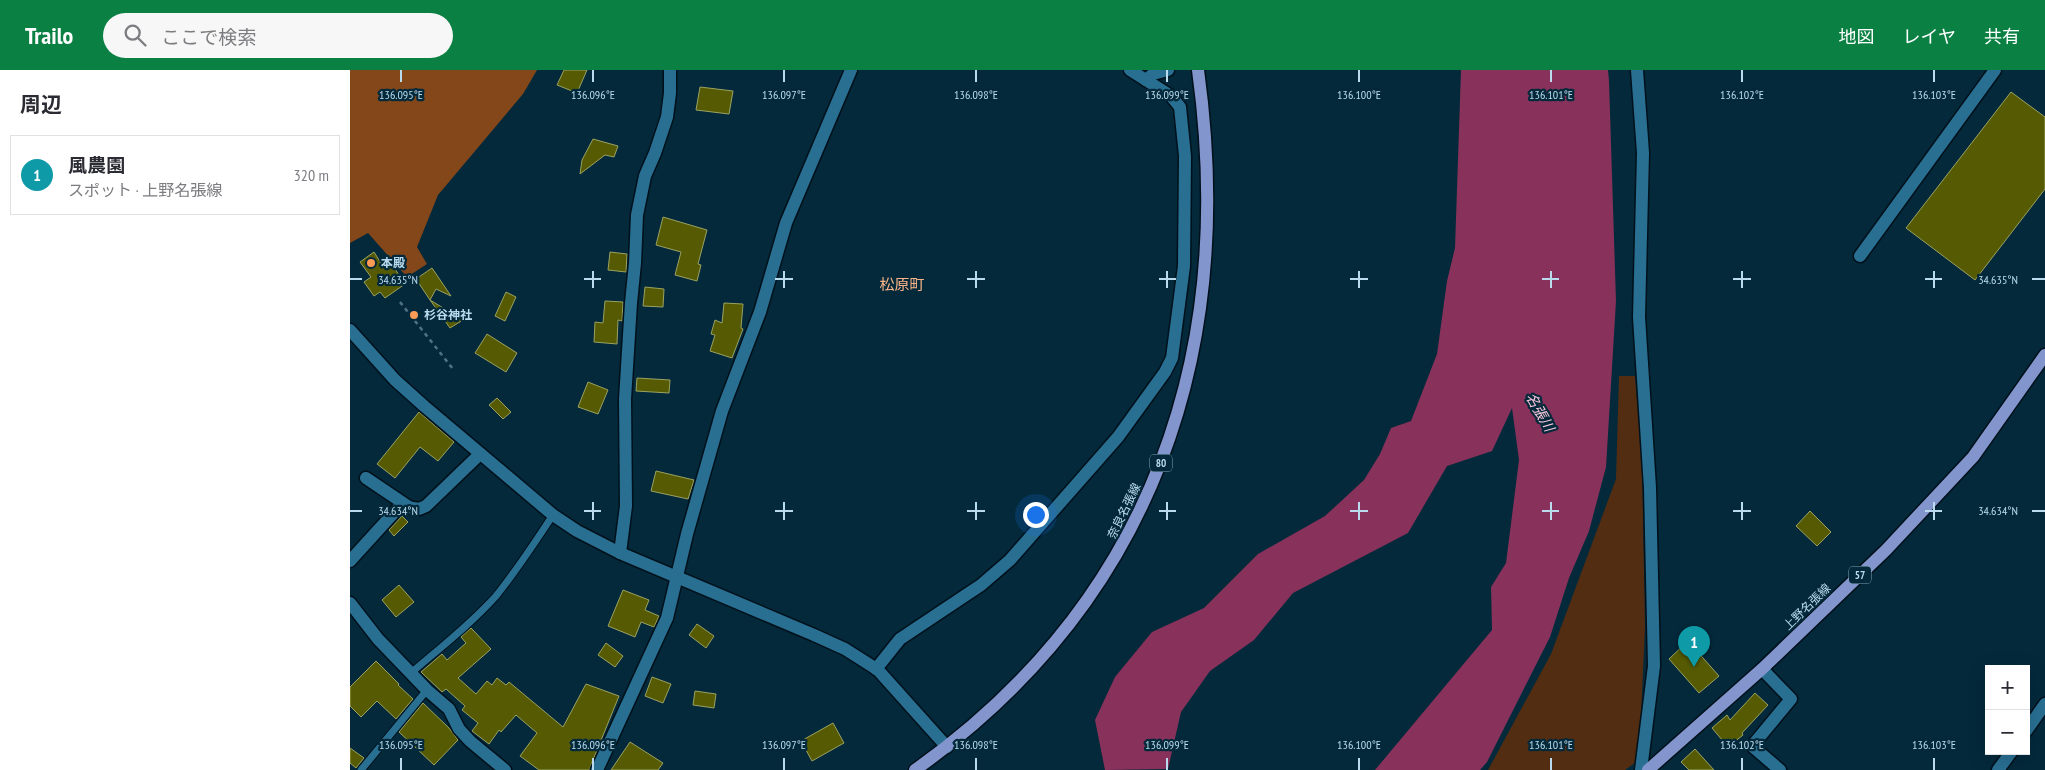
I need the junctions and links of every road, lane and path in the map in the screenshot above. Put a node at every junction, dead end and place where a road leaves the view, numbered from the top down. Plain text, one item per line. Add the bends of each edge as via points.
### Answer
1 (670, 70) edge
2 (852, 70) edge
3 (1130, 70) edge
4 (1168, 70) edge
5 (1198, 70) edge
6 (1637, 70) edge
7 (1995, 70) edge
8 (1146, 80) junction
9 (1860, 256) dead end
10 (400, 302) dead end
11 (350, 330) edge
12 (2045, 355) edge
13 (453, 369) dead end
14 (480, 454) junction
15 (366, 478) dead end
16 (411, 508) junction
17 (553, 515) junction
18 (620, 553) junction
19 (350, 561) edge
20 (677, 578) junction
21 (350, 603) edge
22 (876, 669) junction
23 (1762, 669) junction
24 (411, 673) junction
25 (427, 690) junction
26 (2045, 704) edge
27 (2030, 725) edge
28 (947, 747) junction
29 (2009, 755) edge
30 (361, 770) edge
31 (505, 770) edge
32 (597, 770) edge
33 (915, 770) edge
34 (1641, 770) edge
35 (1648, 770) edge
36 (1780, 770) edge
37 (1998, 770) edge

1 - 18 street via 667,117 645,176 637,215 625,399 626,506
2 - 20 street via 786,224 760,312 707,459
3 - 8 street
4 - 8 street via 1153,74
5 - 28 main road, 奈良名張線 / 80 via 1205,121 1208,207 1203,291 1189,371 1160,466 1136,520 1094,591 1025,674
6 - 34 street via 1643,153 1639,317 1650,488 1654,666
7 - 9 street
8 - 22 street via 1171,96 1180,107 1185,156 1183,278 1172,358 1166,372 1118,437 1010,560 981,585 900,640
10 - 13 path
11 - 14 street via 395,380
12 - 23 main road, 上野名張線 / 57 via 1973,457 1886,550
14 - 16 street via 426,506
14 - 17 street
15 - 16 street
16 - 19 street via 400,506
17 - 18 street
17 - 24 lane via 518,569 494,597
18 - 20 street
20 - 22 street via 845,649
20 - 32 street via 656,646
21 - 24 street via 378,640
22 - 28 street
23 - 35 main road, 上野名張線 / 57
23 - 36 street via 1791,699 1752,746
24 - 25 street
25 - 30 lane
25 - 31 street via 449,708 459,729 470,742
26 - 27 street
28 - 33 main road, 奈良名張線 / 80
29 - 37 street

